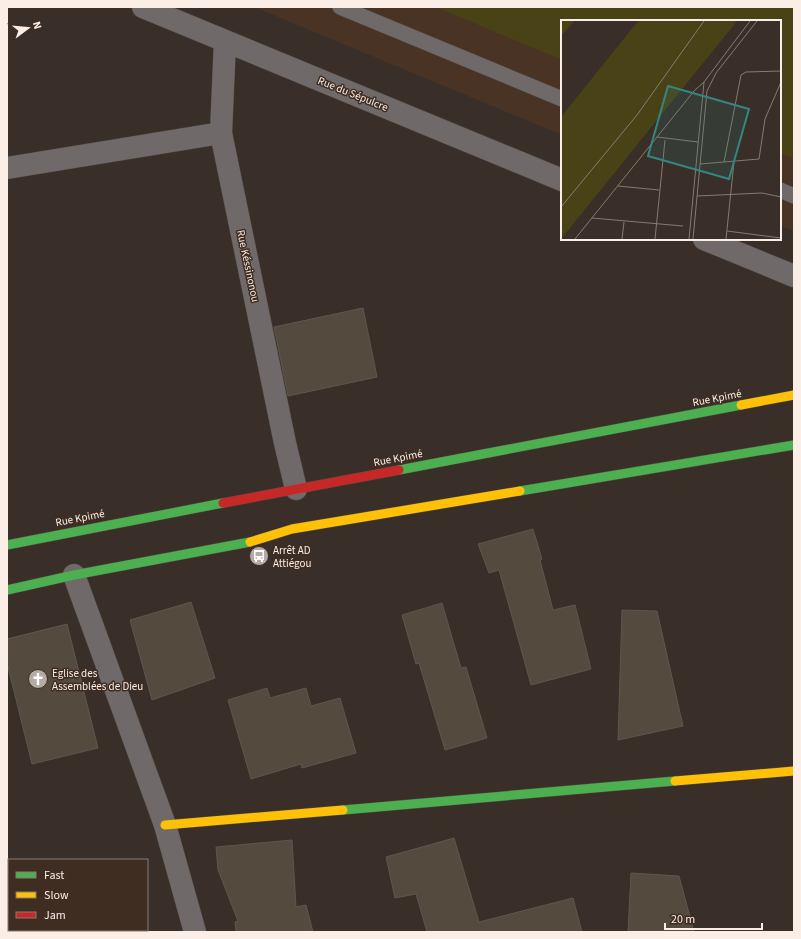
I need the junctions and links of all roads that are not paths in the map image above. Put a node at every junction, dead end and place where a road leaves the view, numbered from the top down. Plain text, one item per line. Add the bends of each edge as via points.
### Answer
1 (144, 7) edge
2 (340, 7) edge
3 (225, 41) junction
4 (561, 99) edge
5 (221, 133) junction
6 (7, 168) edge
7 (561, 180) edge
8 (781, 190) edge
9 (794, 196) edge
10 (706, 240) edge
11 (794, 276) edge
12 (794, 395) edge
13 (794, 445) edge
14 (296, 489) junction
15 (7, 545) edge
16 (74, 575) junction
17 (7, 590) edge
18 (794, 771) edge
19 (165, 825) junction
20 (194, 932) edge

1 - 3 street, Rue du Sépulcre
2 - 4 lane
3 - 5 street, Rue Késsinonou
3 - 7 street, Rue du Sépulcre
5 - 6 street
5 - 14 street, Rue Késsinonou
8 - 9 lane
10 - 11 street
12 - 14 main road, Rue Kpimé
13 - 16 main road via 292,529 254,541
14 - 15 main road, Rue Kpimé
16 - 17 main road
16 - 19 street
18 - 19 main road
19 - 20 street

